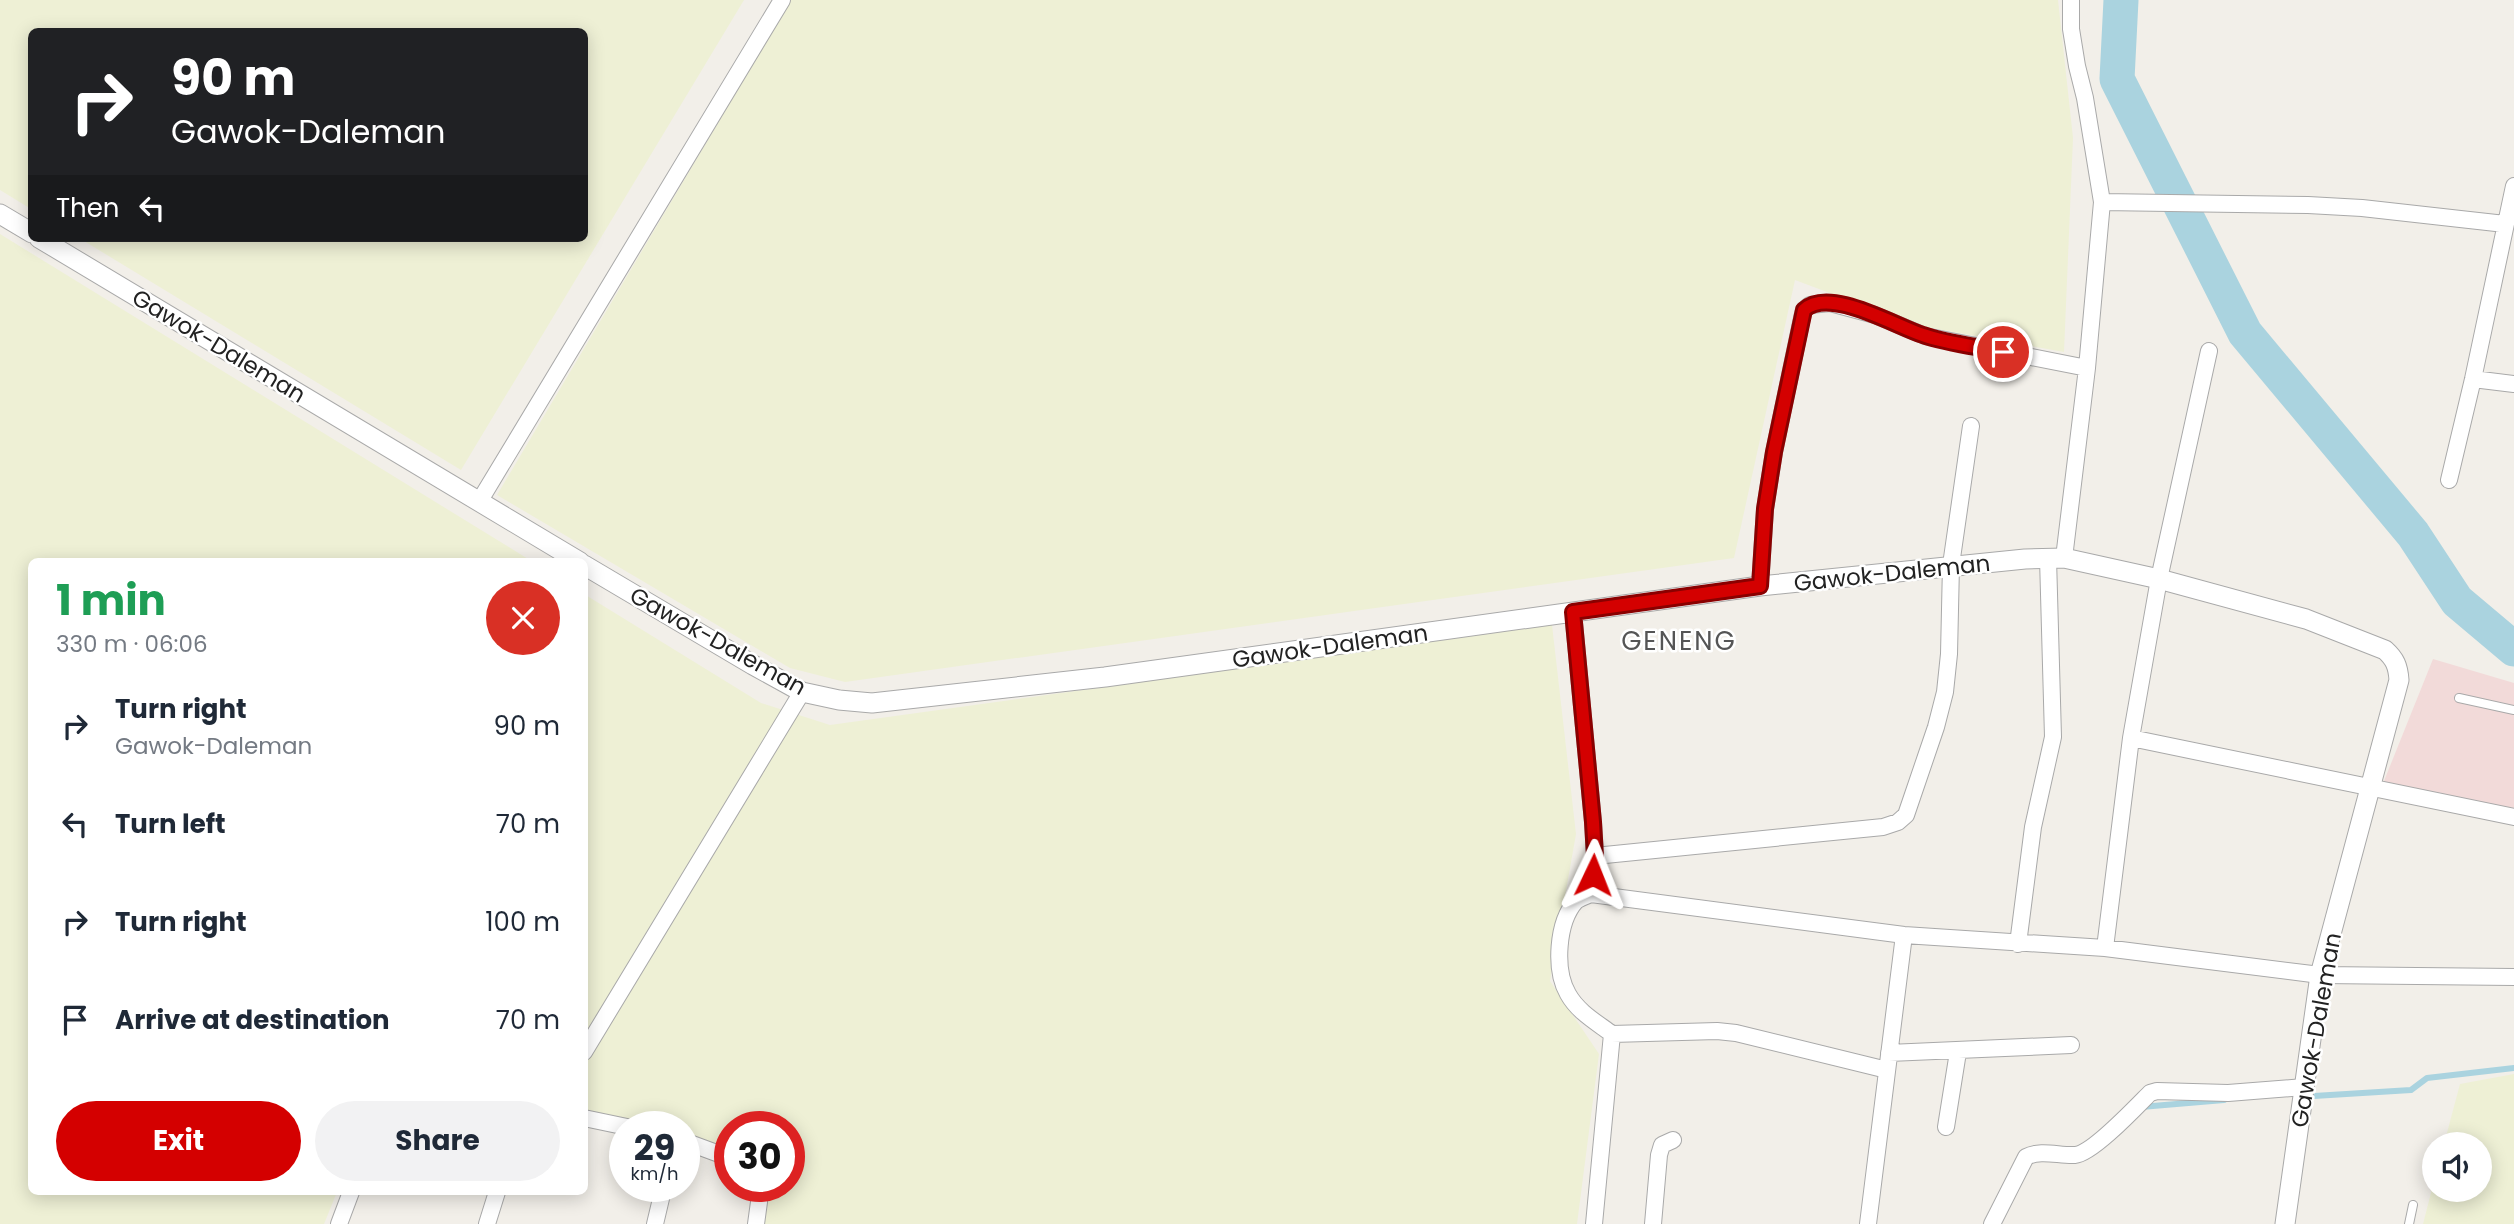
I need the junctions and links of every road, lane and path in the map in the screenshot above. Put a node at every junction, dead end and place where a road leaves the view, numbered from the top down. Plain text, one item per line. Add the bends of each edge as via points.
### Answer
1 (782, 0) edge
2 (2071, 0) edge
3 (2514, 186) edge
4 (2102, 202) junction
5 (0, 214) edge
6 (2505, 224) junction
7 (28, 231) edge
8 (46, 242) edge
9 (2209, 351) dead end
10 (2087, 368) junction
11 (2473, 379) junction
12 (2514, 384) edge
13 (1971, 426) dead end
14 (2449, 480) dead end
15 (479, 502) junction
16 (573, 558) edge
17 (2056, 558) junction
18 (1951, 565) junction
19 (588, 567) edge
20 (2159, 579) junction
21 (1760, 586) junction
22 (1573, 612) junction
23 (802, 692) junction
24 (2459, 698) dead end
25 (2514, 710) edge
26 (2130, 738) junction
27 (2371, 787) junction
28 (2514, 817) edge
29 (1595, 856) junction
30 (1591, 894) junction
31 (1904, 935) junction
32 (2018, 944) junction
33 (2105, 948) junction
34 (2320, 975) junction
35 (2514, 978) edge
36 (1612, 1034) junction
37 (588, 1045) edge
38 (2071, 1045) dead end
39 (1958, 1052) junction
40 (1889, 1053) junction
41 (1887, 1070) junction
42 (2304, 1087) junction
43 (588, 1119) edge
44 (609, 1123) edge
45 (1946, 1127) dead end
46 (1673, 1140) dead end
47 (350, 1195) edge
48 (495, 1195) edge
49 (660, 1202) edge
50 (759, 1202) edge
51 (2413, 1205) dead end
52 (339, 1224) edge
53 (487, 1224) edge
54 (655, 1224) edge
55 (756, 1224) edge
56 (1594, 1224) edge
57 (1653, 1224) edge
58 (1867, 1224) edge
59 (1992, 1224) edge
60 (2285, 1224) edge
61 (2409, 1224) edge

1 - 15 street
2 - 4 street via 2071,29
3 - 6 street
4 - 6 street via 2362,208
4 - 10 street
5 - 7 street
6 - 11 street
8 - 15 street, Gawok-Daleman
9 - 20 street
10 - 17 street
10 - 21 street via 1925,336 1853,307 1810,305 1802,318 1774,452
11 - 12 street
11 - 14 street
13 - 18 street
15 - 16 street, Gawok-Daleman
17 - 18 street, Gawok-Daleman
17 - 20 street, Gawok-Daleman
17 - 32 street via 2053,737 2033,827
18 - 21 street, Gawok-Daleman
18 - 29 street via 1945,692 1910,806 1898,822
19 - 23 street, Gawok-Daleman
20 - 26 street
20 - 27 street, Gawok-Daleman via 2306,619 2393,657 2399,680
21 - 22 street, Gawok-Daleman
22 - 23 street, Gawok-Daleman via 1105,677 894,701 839,700
22 - 29 street
23 - 37 street
24 - 25 lane
26 - 27 street
26 - 33 street
27 - 28 street
27 - 34 street, Gawok-Daleman
29 - 30 street
30 - 31 street
30 - 36 street via 1578,900 1563,929 1562,978 1579,1009
31 - 32 street
31 - 40 street
32 - 33 street
33 - 34 street
34 - 35 street
34 - 42 street, Gawok-Daleman
36 - 41 street via 1736,1033
36 - 56 street
38 - 39 street
39 - 40 street
39 - 45 street
40 - 41 street
41 - 58 street
42 - 59 street via 2150,1093 2081,1154 2026,1157
42 - 60 street, Gawok-Daleman
43 - 44 street
46 - 57 street via 1662,1145 1659,1155
47 - 52 street
48 - 53 street
49 - 54 street
50 - 55 street
51 - 61 lane

